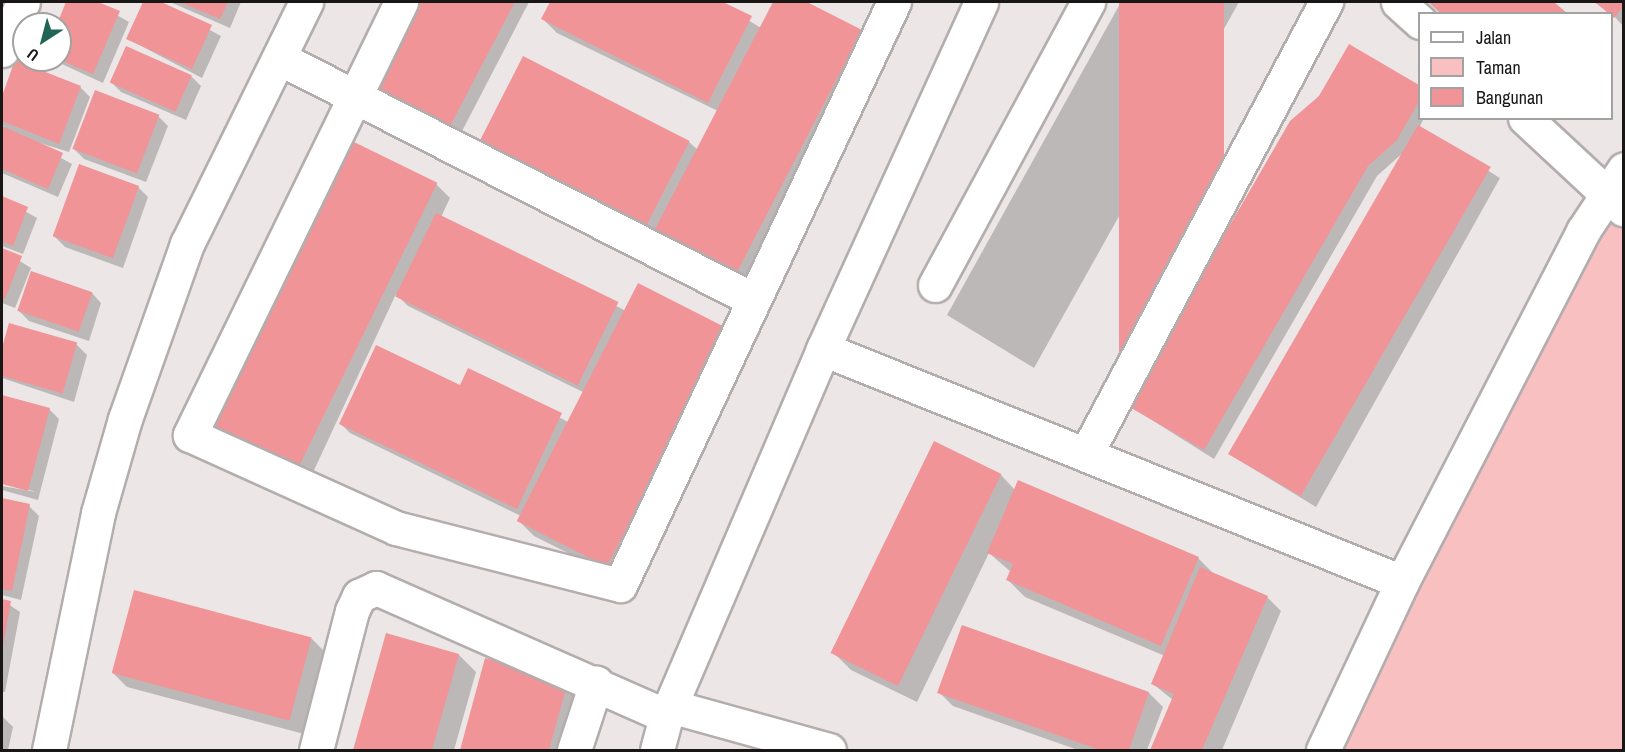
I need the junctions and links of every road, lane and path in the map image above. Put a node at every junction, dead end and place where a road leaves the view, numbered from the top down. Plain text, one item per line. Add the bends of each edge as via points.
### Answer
1 (23, 2) edge
2 (306, 2) edge
3 (401, 2) edge
4 (894, 2) edge
5 (981, 2) edge
6 (1088, 2) edge
7 (1326, 2) edge
8 (1398, 2) edge
9 (1418, 21) edge
10 (2, 50) edge
11 (279, 57) junction
12 (352, 96) junction
13 (1528, 120) edge
14 (1618, 191) edge
15 (935, 285) dead end
16 (753, 300) junction
17 (823, 349) junction
18 (1087, 452) junction
19 (1402, 582) junction
20 (596, 683) junction
21 (668, 711) junction
22 (50, 750) edge
23 (316, 750) edge
24 (574, 750) edge
25 (657, 750) edge
26 (829, 750) edge
27 (1323, 750) edge

1 - 10 street
2 - 11 street
3 - 12 street
4 - 16 street
5 - 17 street
6 - 15 street
7 - 18 street
8 - 9 street
11 - 12 street
11 - 22 street via 187,244 125,419 98,513
12 - 16 street
12 - 16 street via 190,435 396,528 620,585
13 - 14 street
14 - 19 street
17 - 18 street
17 - 21 street
18 - 19 street
19 - 27 street
20 - 21 street
20 - 23 street via 376,588 358,596 352,611
20 - 24 street
21 - 25 street
21 - 26 street

